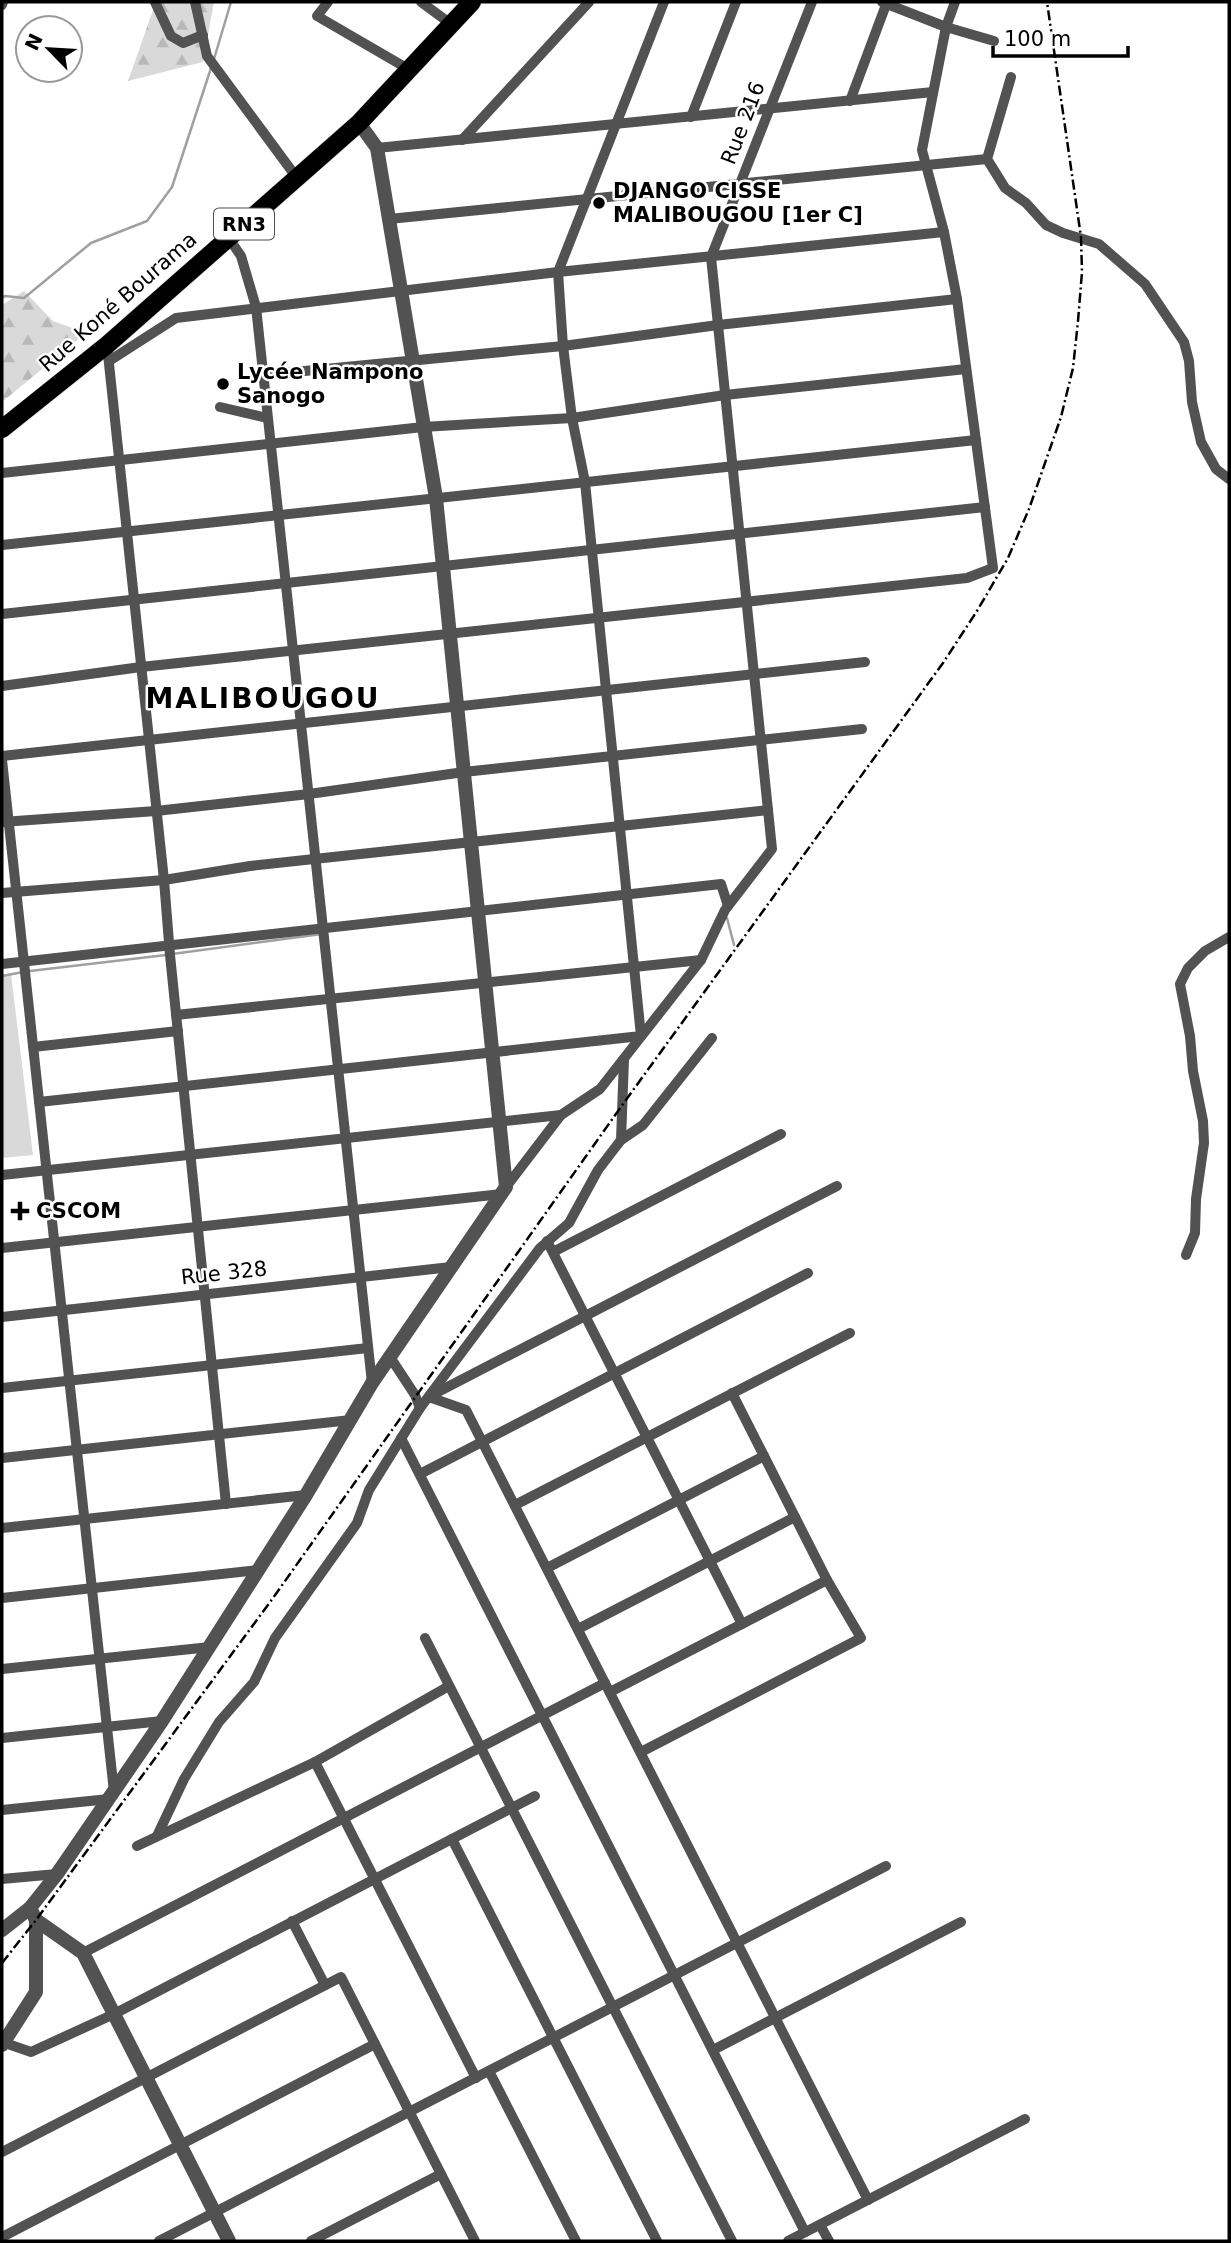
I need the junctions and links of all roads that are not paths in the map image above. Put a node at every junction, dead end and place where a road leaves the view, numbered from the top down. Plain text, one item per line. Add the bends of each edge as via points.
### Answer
1 (155, 2) edge
2 (195, 2) edge
3 (328, 2) edge
4 (421, 2) edge
5 (472, 2) edge
6 (589, 2) edge
7 (664, 2) edge
8 (736, 2) edge
9 (811, 2) edge
10 (885, 2) edge
11 (955, 2) edge
12 (451, 24) junction
13 (946, 27) junction
14 (203, 35) junction
15 (994, 41) dead end
16 (410, 70) junction
17 (1011, 76) dead end
18 (933, 92) junction
19 (850, 101) junction
20 (770, 109) junction
21 (691, 117) junction
22 (359, 123) junction
23 (615, 124) junction
24 (461, 140) junction
25 (377, 148) junction
26 (987, 159) junction
27 (926, 166) junction
28 (298, 178) junction
29 (740, 184) junction
30 (586, 200) junction
31 (389, 219) junction
32 (944, 232) junction
33 (228, 237) junction
34 (711, 257) junction
35 (558, 272) junction
36 (401, 291) junction
37 (957, 299) junction
38 (256, 307) junction
39 (718, 325) junction
40 (563, 346) junction
41 (108, 353) junction
42 (411, 358) junction
43 (966, 369) junction
44 (263, 374) junction
45 (725, 395) junction
46 (220, 407) dead end
47 (267, 418) junction
48 (572, 418) junction
49 (423, 427) junction
50 (2, 429) edge
51 (976, 440) junction
52 (271, 444) junction
53 (119, 460) junction
54 (732, 466) junction
55 (2, 473) edge
56 (1229, 479) edge
57 (584, 482) junction
58 (436, 498) junction
59 (985, 508) junction
60 (278, 515) junction
61 (127, 532) junction
62 (739, 534) junction
63 (2, 545) edge
64 (592, 550) junction
65 (443, 566) junction
66 (286, 583) junction
67 (134, 600) junction
68 (746, 601) junction
69 (2, 614) edge
70 (598, 618) junction
71 (450, 634) junction
72 (293, 650) junction
73 (865, 662) dead end
74 (141, 667) junction
75 (754, 674) junction
76 (2, 686) edge
77 (606, 690) junction
78 (457, 706) junction
79 (301, 723) junction
80 (862, 729) dead end
81 (148, 740) junction
82 (761, 740) junction
83 (613, 756) junction
84 (2, 758) edge
85 (464, 772) junction
86 (309, 794) junction
87 (768, 810) junction
88 (156, 811) junction
89 (5, 822) edge
90 (620, 826) junction
91 (471, 842) junction
92 (315, 859) junction
93 (164, 880) junction
94 (16, 891) junction
95 (2, 893) edge
96 (627, 896) junction
97 (728, 906) junction
98 (478, 912) junction
99 (323, 929) junction
100 (1229, 937) edge
101 (169, 946) junction
102 (701, 960) junction
103 (24, 961) junction
104 (2, 964) edge
105 (634, 965) junction
106 (485, 982) junction
107 (330, 998) junction
108 (176, 1015) junction
109 (178, 1031) junction
110 (641, 1036) junction
111 (712, 1038) dead end
112 (33, 1047) junction
113 (492, 1052) junction
114 (624, 1059) junction
115 (338, 1069) junction
116 (184, 1086) junction
117 (39, 1101) junction
118 (561, 1115) junction
119 (500, 1122) junction
120 (781, 1134) dead end
121 (345, 1138) junction
122 (621, 1140) junction
123 (191, 1155) junction
124 (46, 1171) junction
125 (2, 1175) edge
126 (837, 1186) dead end
127 (504, 1191) junction
128 (353, 1210) junction
129 (198, 1227) junction
130 (54, 1243) junction
131 (550, 1247) junction
132 (2, 1248) edge
133 (1186, 1255) dead end
134 (451, 1267) junction
135 (808, 1273) dead end
136 (360, 1277) junction
137 (205, 1294) junction
138 (61, 1310) junction
139 (585, 1316) junction
140 (2, 1317) edge
141 (850, 1332) dead end
142 (368, 1348) junction
143 (390, 1357) junction
144 (212, 1365) junction
145 (615, 1374) junction
146 (69, 1380) junction
147 (372, 1383) junction
148 (2, 1388) edge
149 (732, 1393) junction
150 (429, 1396) junction
151 (420, 1408) junction
152 (351, 1420) junction
153 (219, 1434) junction
154 (647, 1437) junction
155 (401, 1438) junction
156 (483, 1442) junction
157 (76, 1450) junction
158 (764, 1456) junction
159 (2, 1458) edge
160 (420, 1474) junction
161 (306, 1495) junction
162 (679, 1500) junction
163 (226, 1504) junction
164 (515, 1505) junction
165 (795, 1517) junction
166 (84, 1519) junction
167 (2, 1528) edge
168 (710, 1561) junction
169 (547, 1568) junction
170 (258, 1570) junction
171 (827, 1580) junction
172 (91, 1587) junction
173 (2, 1598) edge
174 (742, 1624) junction
175 (578, 1629) junction
176 (425, 1638) dead end
177 (211, 1647) junction
178 (99, 1658) junction
179 (2, 1669) edge
180 (449, 1686) junction
181 (608, 1687) junction
182 (542, 1715) junction
183 (162, 1721) junction
184 (107, 1727) junction
185 (2, 1738) edge
186 (480, 1747) junction
187 (641, 1752) junction
188 (315, 1762) junction
189 (111, 1795) junction
190 (535, 1796) dead end
191 (511, 1808) junction
192 (2, 1810) edge
193 (344, 1818) junction
194 (157, 1836) junction
195 (452, 1839) junction
196 (137, 1846) dead end
197 (886, 1866) dead end
198 (57, 1874) junction
199 (375, 1879) junction
200 (2, 1880) edge
201 (33, 1914) junction
202 (292, 1921) junction
203 (961, 1922) dead end
204 (2, 1930) edge
205 (738, 1942) junction
206 (83, 1953) junction
207 (675, 1975) junction
208 (325, 1985) junction
209 (613, 2007) junction
210 (114, 2014) junction
211 (776, 2018) junction
212 (553, 2038) junction
213 (3, 2044) edge
214 (375, 2044) junction
215 (713, 2050) junction
216 (489, 2071) junction
217 (146, 2077) junction
218 (476, 2078) junction
219 (410, 2112) junction
220 (1025, 2119) dead end
221 (180, 2144) junction
222 (2, 2152) edge
223 (441, 2174) junction
224 (868, 2200) junction
225 (215, 2213) junction
226 (820, 2225) junction
227 (806, 2232) junction
228 (2, 2236) edge
229 (159, 2241) edge
230 (229, 2241) edge
231 (311, 2241) edge
232 (474, 2241) edge
233 (576, 2241) edge
234 (657, 2241) edge
235 (732, 2241) edge
236 (788, 2241) edge
237 (829, 2241) edge

1 - 14 street via 171,36 183,43
2 - 14 street
3 - 16 street via 317,16
4 - 12 street
5 - 12 highway, Rue Koné Bourama / RN3
6 - 24 street
7 - 23 street
8 - 21 street
9 - 20 street, Rue 216
10 - 13 street
10 - 19 street
11 - 13 street
12 - 16 highway, Rue Koné Bourama / RN3
13 - 15 street
13 - 18 street
14 - 28 street via 207,56
16 - 22 highway, Rue Koné Bourama / RN3
17 - 26 street
18 - 19 street
18 - 27 street via 922,150
19 - 20 street
20 - 21 street
20 - 29 street, Rue 216
21 - 23 street
22 - 25 street
22 - 28 highway, Rue Koné Bourama / RN3
23 - 24 street
23 - 30 street
24 - 25 street
25 - 31 street
26 - 27 street
26 - 56 street via 1005,188 1046,225 1099,244 1145,284 1184,342 1201,442 1216,469
27 - 29 street
27 - 32 street
28 - 33 highway, Rue Koné Bourama / RN3
29 - 30 street
29 - 34 street, Rue 216
30 - 31 street
30 - 35 street
31 - 36 street
32 - 34 street
32 - 37 street
33 - 38 street via 241,257
33 - 41 highway, Rue Koné Bourama / RN3
34 - 35 street
34 - 39 street
35 - 36 street
35 - 40 street
36 - 38 street
36 - 42 street
37 - 39 street
37 - 43 street
38 - 41 street via 176,318
38 - 44 street
39 - 40 street
39 - 45 street
40 - 42 street
40 - 48 street
41 - 50 highway, Rue Koné Bourama / RN3
41 - 53 street
42 - 44 street
42 - 49 street
43 - 45 street
43 - 51 street
44 - 47 street
45 - 48 street
45 - 54 street
46 - 47 street
47 - 52 street
48 - 49 street
48 - 57 street
49 - 52 street
49 - 58 street
51 - 54 street
51 - 59 street
52 - 53 street
52 - 60 street
53 - 55 street
53 - 61 street
54 - 57 street
54 - 62 street
57 - 58 street
57 - 64 street
58 - 60 street
58 - 65 street
59 - 62 street
59 - 68 street via 993,568 967,578
60 - 61 street
60 - 66 street
61 - 63 street
61 - 67 street
62 - 64 street
62 - 68 street
64 - 65 street
64 - 70 street
65 - 66 street
65 - 71 street
66 - 67 street
66 - 72 street
67 - 69 street
67 - 74 street
68 - 70 street
68 - 75 street
70 - 71 street
70 - 77 street
71 - 72 street
71 - 78 street
72 - 74 street
72 - 79 street
73 - 75 street
74 - 76 street
74 - 81 street
75 - 77 street
75 - 82 street
77 - 78 street
77 - 83 street
78 - 79 street
78 - 85 street
79 - 81 street
79 - 86 street
80 - 82 street
81 - 84 street
81 - 88 street
82 - 83 street
82 - 87 street
83 - 85 street
83 - 90 street
84 - 89 street
85 - 86 street
85 - 91 street
86 - 88 street
86 - 92 street
87 - 90 street
87 - 97 street via 772,849
88 - 89 street
88 - 93 street
89 - 94 street
90 - 91 street
90 - 96 street
91 - 92 street
91 - 98 street
92 - 93 street
92 - 99 street
93 - 94 street
93 - 101 street
94 - 95 street
94 - 103 street
96 - 97 street via 721,884
96 - 98 street
96 - 105 street
97 - 102 street
98 - 99 street
98 - 106 street
99 - 101 street
99 - 107 street
100 - 133 street via 1205,951 1180,984 1204,1143 1195,1233
101 - 103 street
101 - 108 street
102 - 105 street
102 - 110 street
103 - 104 street
103 - 112 street
105 - 106 street
105 - 110 street
106 - 107 street
106 - 113 street
107 - 108 street
107 - 115 street
108 - 109 street
109 - 112 street
109 - 116 street
110 - 113 street
110 - 114 street
111 - 122 street via 643,1125
112 - 117 street
113 - 115 street
113 - 119 street
114 - 118 street via 600,1089
114 - 122 street
115 - 116 street
115 - 121 street
116 - 117 street
116 - 123 street
117 - 124 street
118 - 119 street
118 - 127 street
119 - 121 street
119 - 127 street
120 - 131 street
121 - 123 street
121 - 128 street
122 - 131 street
123 - 124 street
123 - 129 street
124 - 125 street
124 - 130 street
126 - 139 street
127 - 128 street
127 - 134 street
128 - 129 street
128 - 136 street
129 - 130 street
129 - 137 street
130 - 132 street
130 - 138 street
131 - 139 street
131 - 150 street
134 - 136 street, Rue 328
134 - 143 street
135 - 145 street
136 - 137 street, Rue 328
136 - 142 street
137 - 138 street, Rue 328
137 - 144 street
138 - 140 street, Rue 328
138 - 146 street
139 - 145 street
139 - 150 street
141 - 149 street
142 - 144 street
142 - 147 street
143 - 147 street
143 - 151 street
144 - 146 street
144 - 153 street
145 - 154 street
145 - 156 street
146 - 148 street
146 - 157 street
147 - 152 street
149 - 154 street
149 - 158 street
150 - 151 street
150 - 156 street via 466,1410
151 - 155 street
152 - 153 street
152 - 161 street
153 - 157 street
153 - 163 street
154 - 162 street
154 - 164 street
155 - 160 street
155 - 194 street via 369,1490 357,1523 275,1638 254,1682 219,1722 184,1779
156 - 160 street
156 - 164 street
157 - 159 street
157 - 166 street
158 - 162 street
158 - 165 street
160 - 182 street
161 - 163 street
161 - 170 street
162 - 168 street
162 - 169 street
163 - 166 street
164 - 169 street
165 - 168 street
165 - 171 street
166 - 167 street
166 - 172 street
168 - 174 street
168 - 175 street
169 - 175 street
170 - 172 street
170 - 177 street
171 - 174 street
171 - 187 street via 861,1638
172 - 173 street
172 - 178 street
174 - 181 street
175 - 181 street
176 - 180 street
177 - 178 street
177 - 183 street
178 - 179 street
178 - 184 street
180 - 186 street
180 - 188 street
181 - 182 street
181 - 187 street
182 - 186 street
182 - 207 street
183 - 184 street
183 - 189 street
184 - 185 street
184 - 189 street
186 - 191 street
186 - 193 street
187 - 205 street
188 - 193 street
188 - 194 street
189 - 192 street
189 - 198 street
190 - 191 street
191 - 195 street
191 - 209 street
193 - 199 street
193 - 206 street
194 - 196 street
195 - 199 street
195 - 212 street
197 - 205 street
198 - 200 street
198 - 201 street
199 - 202 street
199 - 218 street
201 - 204 street
201 - 206 street
201 - 213 street via 36,1992
202 - 208 street
202 - 210 street
203 - 211 street
205 - 207 street
205 - 211 street
206 - 210 street
207 - 209 street
207 - 215 street
208 - 214 street via 341,1977
208 - 217 street
209 - 212 street
209 - 235 street
210 - 213 street via 31,2052
210 - 217 street
211 - 215 street
211 - 224 street
212 - 216 street
212 - 234 street
214 - 219 street
214 - 221 street
215 - 227 street
216 - 218 street
216 - 233 street
217 - 221 street
217 - 222 street
218 - 219 street
219 - 223 street
219 - 225 street
220 - 224 street
221 - 225 street
221 - 228 street
223 - 231 street
223 - 232 street
224 - 226 street
225 - 229 street
225 - 230 street
226 - 227 street
226 - 237 street
227 - 236 street

